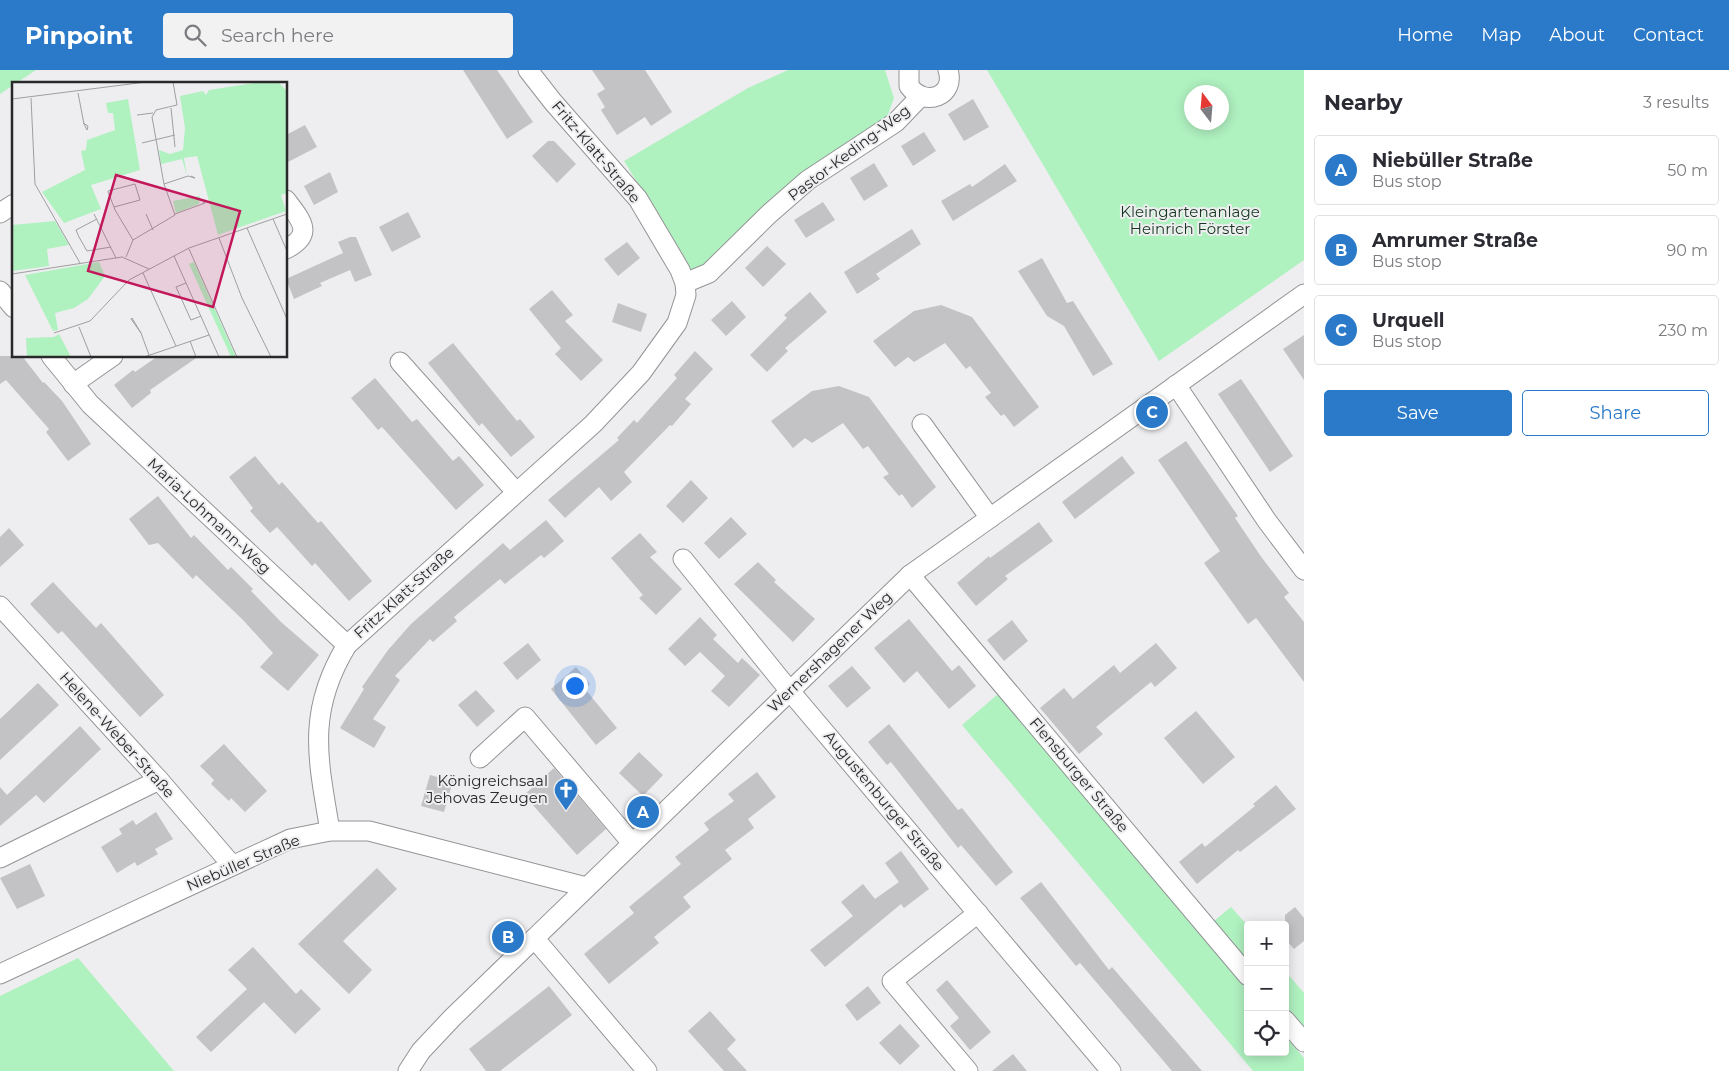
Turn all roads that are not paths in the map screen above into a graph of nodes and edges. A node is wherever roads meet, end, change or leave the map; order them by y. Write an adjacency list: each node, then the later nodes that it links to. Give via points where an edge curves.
1 (528, 70): 9 (street, Fritz-Klatt-Straße, via 638,199)
2 (910, 70): 4 (street, Pastor-Keding-Weg, via 910,86)
3 (948, 70): 4 (street, Pastor-Keding-Weg, via 949,80 942,93)
4 (920, 97): 9 (street, Pastor-Keding-Weg, via 896,122 808,180 709,273)
5 (288, 203): 8 (street, via 301,220 303,230 300,240)
6 (12, 205): 7 (street)
7 (0, 213)
8 (288, 249)
9 (685, 282): 19 (street, Fritz-Klatt-Straße, via 686,295 677,323 640,373 592,424)
10 (0, 291): 12 (street)
11 (1304, 294): 17 (street, Wernershagener Weg)
12 (12, 306)
13 (53, 358): 16 (street, Maria-Lohmann-Weg)
14 (110, 358): 16 (street)
15 (400, 362): 19 (street)
16 (74, 384): 25 (street, Maria-Lohmann-Weg, via 90,404)
17 (1176, 386): 20 (street, Wernershagener Weg); 22 (street)
18 (922, 424): 20 (street)
19 (516, 492): 25 (street, Fritz-Klatt-Straße)
20 (990, 518): 23 (street, Wernershagener Weg)
21 (684, 559): 26 (street, Augustenburger Straße)
22 (1304, 570)
23 (910, 575): 26 (street, Wernershagener Weg); 36 (street, Flensburger Straße)
24 (0, 606): 28 (street, Helene-Weber-Straße)
25 (347, 645): 29 (street, Fritz-Klatt-Straße, via 328,681 318,728 318,757)
26 (789, 690): 30 (street, Wernershagener Weg); 34 (street, Augustenburger Straße)
27 (480, 758): 30 (street, via 525,717)
28 (159, 780): 31 (street); 32 (street, Helene-Weber-Straße)
29 (330, 831): 32 (street, Niebüller Straße, via 290,839); 33 (street, Niebüller Straße, via 369,832)
30 (632, 844): 33 (street, Wernershagener Weg)
31 (0, 858)
32 (232, 865): 37 (street, Niebüller Straße)
33 (586, 887): 35 (street, Wernershagener Weg)
34 (978, 913): 42 (street, via 892,981); 43 (street, Augustenburger Straße)
35 (535, 939): 40 (street, Wernershagener Weg, via 421,1050); 41 (street)
36 (1244, 971)
37 (0, 974)
38 (1289, 1025): 39 (street)
39 (1304, 1042)
40 (408, 1071)
41 (647, 1071)
42 (968, 1071)
43 (1111, 1071)

